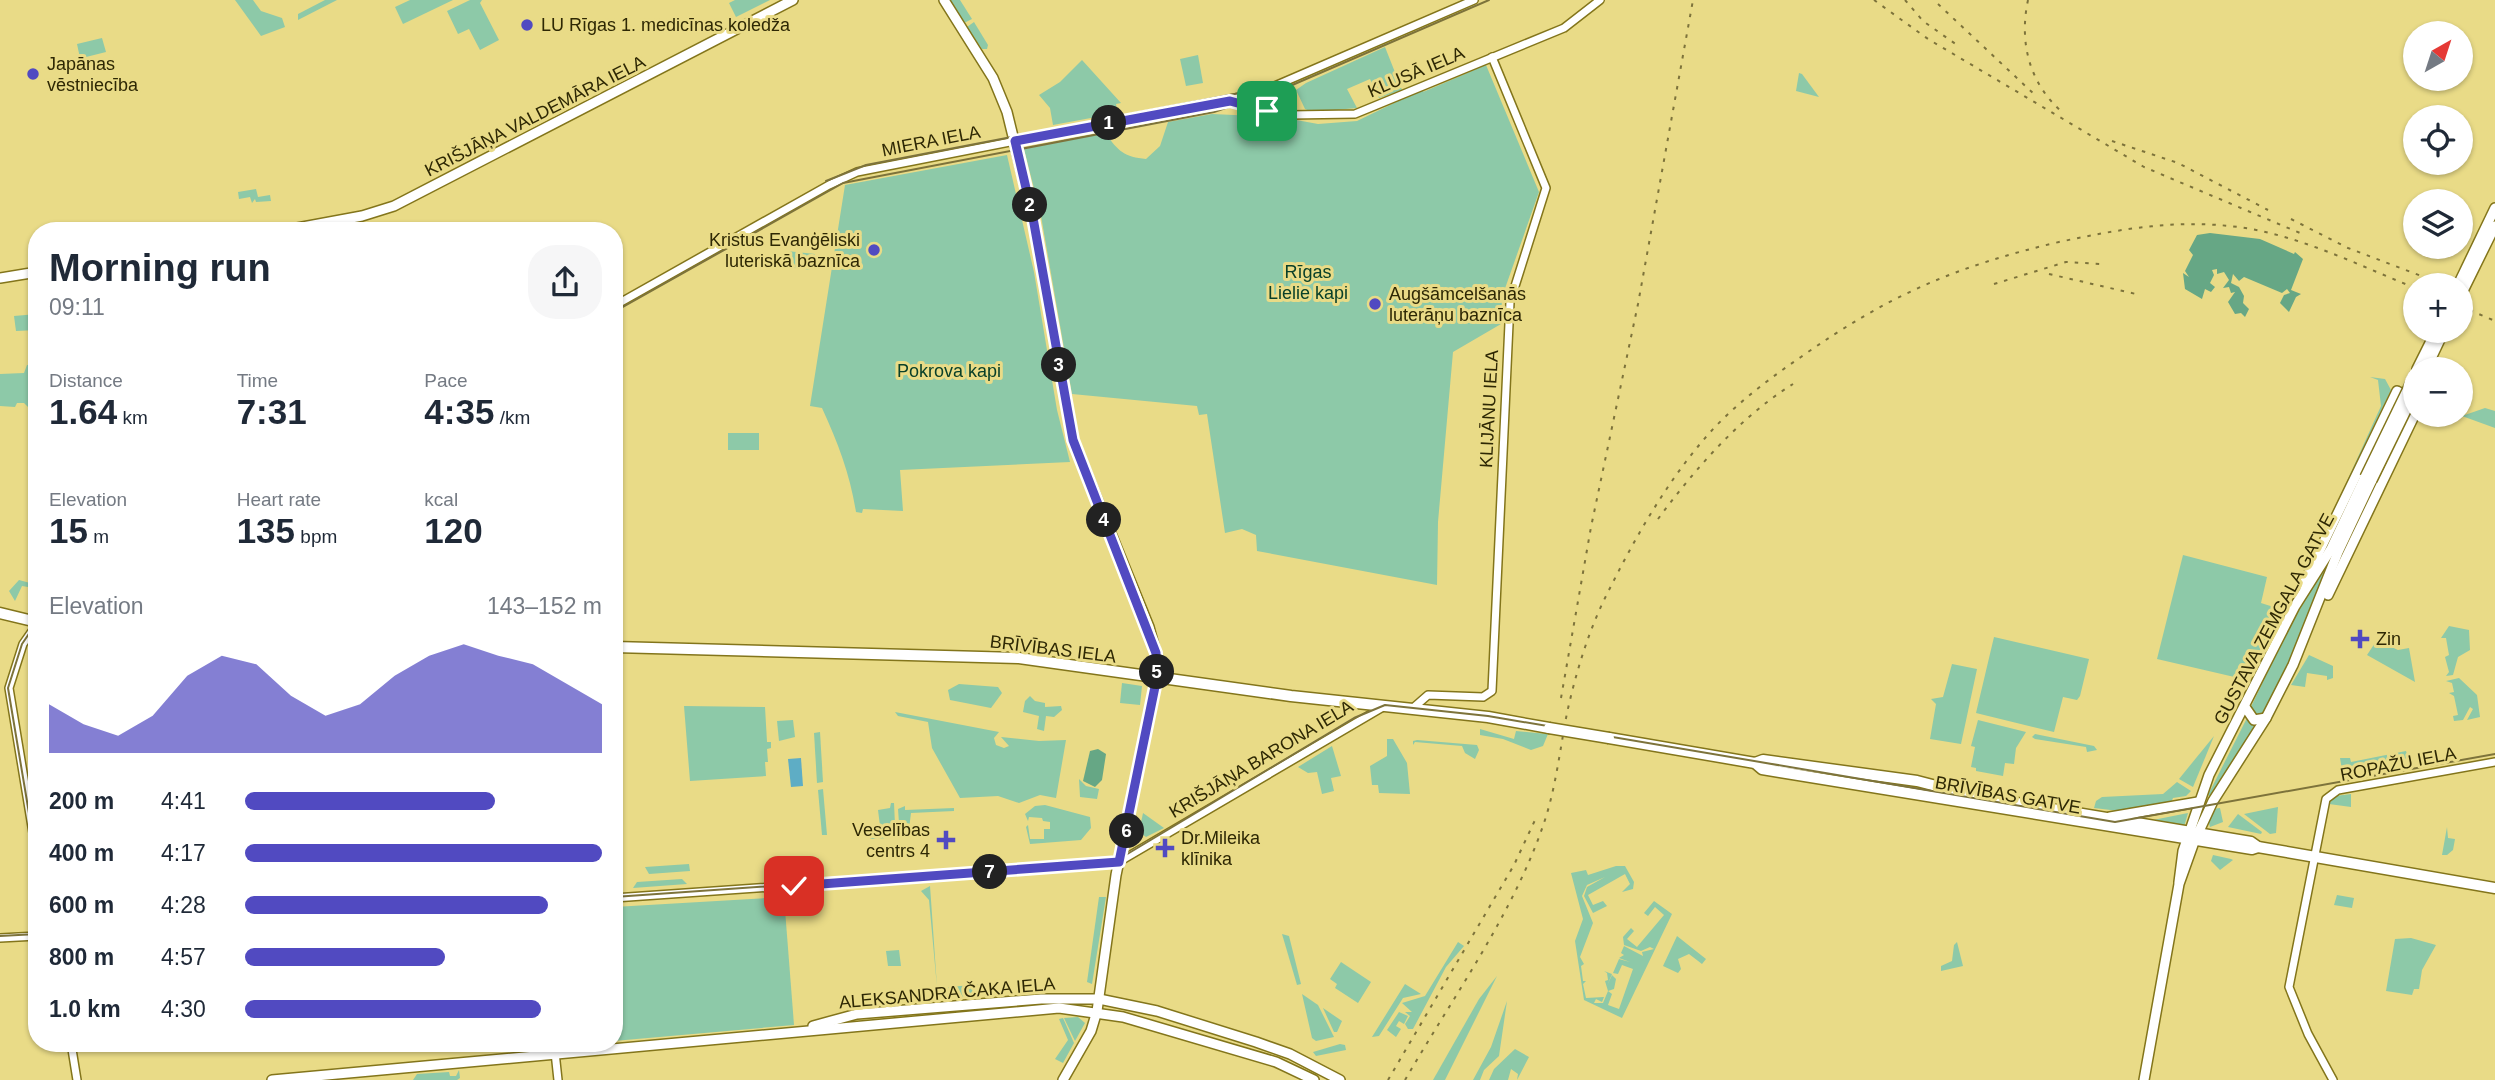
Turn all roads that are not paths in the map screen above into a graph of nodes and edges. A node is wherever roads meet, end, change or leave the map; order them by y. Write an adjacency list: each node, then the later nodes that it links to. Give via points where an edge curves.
1 (793, 0): 9 (main road, KRIŠJĀŅA VALDEMĀRA IELA, via 394,206)
2 (944, 0): 7 (main road, via 993,78)
3 (1474, 0): 6 (street, MIERA IELA, via 1271,88)
4 (1600, 0): 5 (street, KLUSĀ IELA, via 1564,28)
5 (1492, 57): 6 (street, KLUSĀ IELA, via 1355,114 1290,116); 30 (street, KLIJĀNU IELA, via 1546,188 1510,303 1492,691 1487,697 1428,695)
6 (1230, 101): 7 (street, MIERA IELA)
7 (1015, 141): 15 (street, MIERA IELA, via 841,178); 27 (main road, via 1073,440 1149,627)
8 (2495, 208): 12 (main road)
9 (330, 222)
10 (2495, 226): 13 (main road)
11 (28, 273): 14 (main road)
12 (2464, 273)
13 (2472, 273)
14 (0, 278)
15 (623, 301)
16 (2403, 395): 21 (main road, via 2397,391)
17 (2403, 402): 20 (main road, GUSTAVA ZEMGALA GATVE, bridge)
18 (2403, 415): 20 (main road, GUSTAVA ZEMGALA GATVE, bridge)
19 (2409, 427): 24 (main road)
20 (2369, 479): 21 (main road, GUSTAVA ZEMGALA GATVE); 24 (main road, GUSTAVA ZEMGALA GATVE)
21 (2295, 606): 29 (main road, GUSTAVA ZEMGALA GATVE)
22 (0, 613): 23 (highway)
23 (28, 621)
24 (2308, 634): 31 (main road, GUSTAVA ZEMGALA GATVE)
25 (28, 636): 36 (street, via 9,688)
26 (623, 647): 27 (highway, BRĪVĪBAS IELA, via 998,657)
27 (1157, 677): 28 (highway, BRĪVĪBAS IELA); 40 (main road)
28 (1387, 706): 30 (highway, BRĪVĪBAS IELA); 40 (street, KRIŠJĀŅA BARONA IELA, via 1355,720)
29 (2245, 707): 31 (main road, via 2251,719); 35 (main road, GUSTAVA ZEMGALA GATVE)
30 (1412, 709): 32 (highway, BRĪVĪBAS IELA, bridge)
31 (2266, 718): 38 (main road, GUSTAVA ZEMGALA GATVE)
32 (1609, 738): 34 (highway, BRĪVĪBAS GATVE)
33 (2495, 762): 39 (street, ROPAŽU IELA, via 2330,794)
34 (1755, 763): 37 (highway, BRĪVĪBAS GATVE, via 1763,760 1917,781 1975,796); 38 (highway, BRĪVĪBAS GATVE, via 1762,769)
35 (2197, 802): 37 (main road); 38 (main road, GUSTAVA ZEMGALA GATVE)
36 (28, 803)
37 (2100, 817): 38 (highway, BRĪVĪBAS GATVE)
38 (2192, 837): 39 (highway, BRĪVĪBAS GATVE, via 2251,842); 58 (main road, GUSTAVA ZEMGALA GATVE, via 2179,870)
39 (2314, 856): 41 (highway, BRĪVĪBAS GATVE); 59 (street, via 2289,987)
40 (1119, 862): 42 (street, KRIŠJĀŅA BARONA IELA); 45 (main road)
41 (2495, 888)
42 (623, 897)
43 (28, 936): 44 (street)
44 (0, 938)
45 (1098, 999): 46 (main road); 47 (main road, ALEKSANDRA ČAKA IELA, via 1068,993 857,1014); 57 (main road, ALEKSANDRA ČAKA IELA, via 1184,1019 1290,1054)
46 (1097, 1011): 47 (main road, ALEKSANDRA ČAKA IELA, via 1059,1008); 55 (main road); 56 (main road, ALEKSANDRA ČAKA IELA, via 1276,1062)
47 (800, 1030): 48 (main road, ALEKSANDRA ČAKA IELA)
48 (623, 1043)
49 (72, 1052): 52 (street)
50 (519, 1052): 53 (main road, ALEKSANDRA ČAKA IELA)
51 (554, 1052): 54 (street)
52 (77, 1080)
53 (272, 1080)
54 (558, 1080)
55 (1063, 1080)
56 (1314, 1080)
57 (1339, 1080)
58 (2144, 1080)
59 (2333, 1080)

